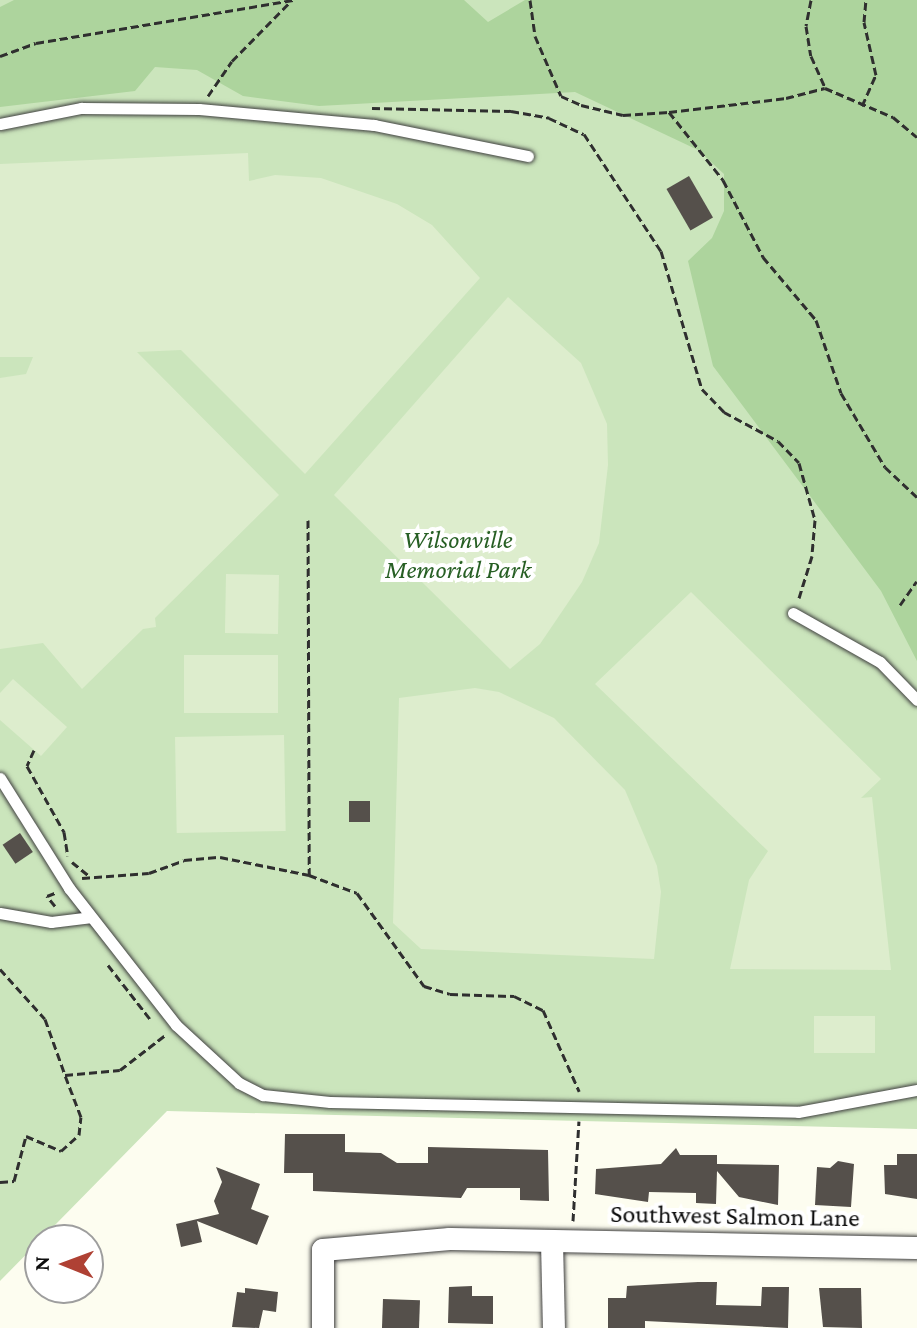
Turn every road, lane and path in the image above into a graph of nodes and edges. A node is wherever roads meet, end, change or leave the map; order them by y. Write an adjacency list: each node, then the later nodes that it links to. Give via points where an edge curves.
1 (530, 0): 12 (path, via 535,36 561,96 623,115)
2 (811, 0): 6 (path, via 806,26 811,56)
3 (866, 0): 9 (path, via 864,22 876,75)
4 (292, 2): 5 (path, via 36,43); 7 (path, via 232,61)
5 (0, 56)
6 (825, 88): 9 (path); 12 (path, via 796,97)
7 (210, 94): 8 (path); 11 (path)
8 (224, 96)
9 (862, 106): 14 (path, via 893,117)
10 (360, 107): 20 (path, via 511,111 549,118 584,134 661,251 702,389 724,412 778,441 799,463 815,520 812,556)
11 (199, 109): 13 (lane, via 81,108); 15 (lane, via 374,125)
12 (669, 112): 16 (path, via 723,180 763,257 816,320 841,393 885,467)
13 (0, 124)
14 (917, 137)
15 (528, 156)
16 (917, 497)
17 (308, 520): 25 (path)
18 (917, 581): 19 (path)
19 (900, 605)
20 (793, 613): 21 (lane, via 880,662)
21 (917, 700)
22 (34, 750): 24 (path, via 27,766 64,832 67,855)
23 (0, 778): 26 (lane)
24 (88, 875): 25 (path, via 149,873 203,857); 26 (path)
25 (309, 875): 36 (path, via 357,893 424,986 450,994 514,996 543,1010)
26 (69, 888): 28 (lane); 29 (path, via 47,896)
27 (0, 913): 29 (lane, via 30,922)
28 (90, 917): 29 (lane); 35 (lane, via 176,1025 239,1083 280,1099 798,1112)
29 (66, 920)
30 (100, 954): 32 (path)
31 (0, 969): 34 (path, via 45,1019)
32 (165, 1035)
33 (157, 1042): 34 (path, via 109,1073)
34 (65, 1075): 38 (path, via 81,1117 79,1135 61,1151 26,1136 17,1175 9,1183)
35 (917, 1090)
36 (579, 1091)
37 (579, 1117): 39 (path)
38 (0, 1182)
39 (573, 1221)
40 (552, 1242): 41 (street, Southwest Salmon Lane); 42 (street, Southwest Salmon Lane, via 418,1239 323,1250); 43 (street)
41 (917, 1248)
42 (323, 1328)
43 (554, 1328)

